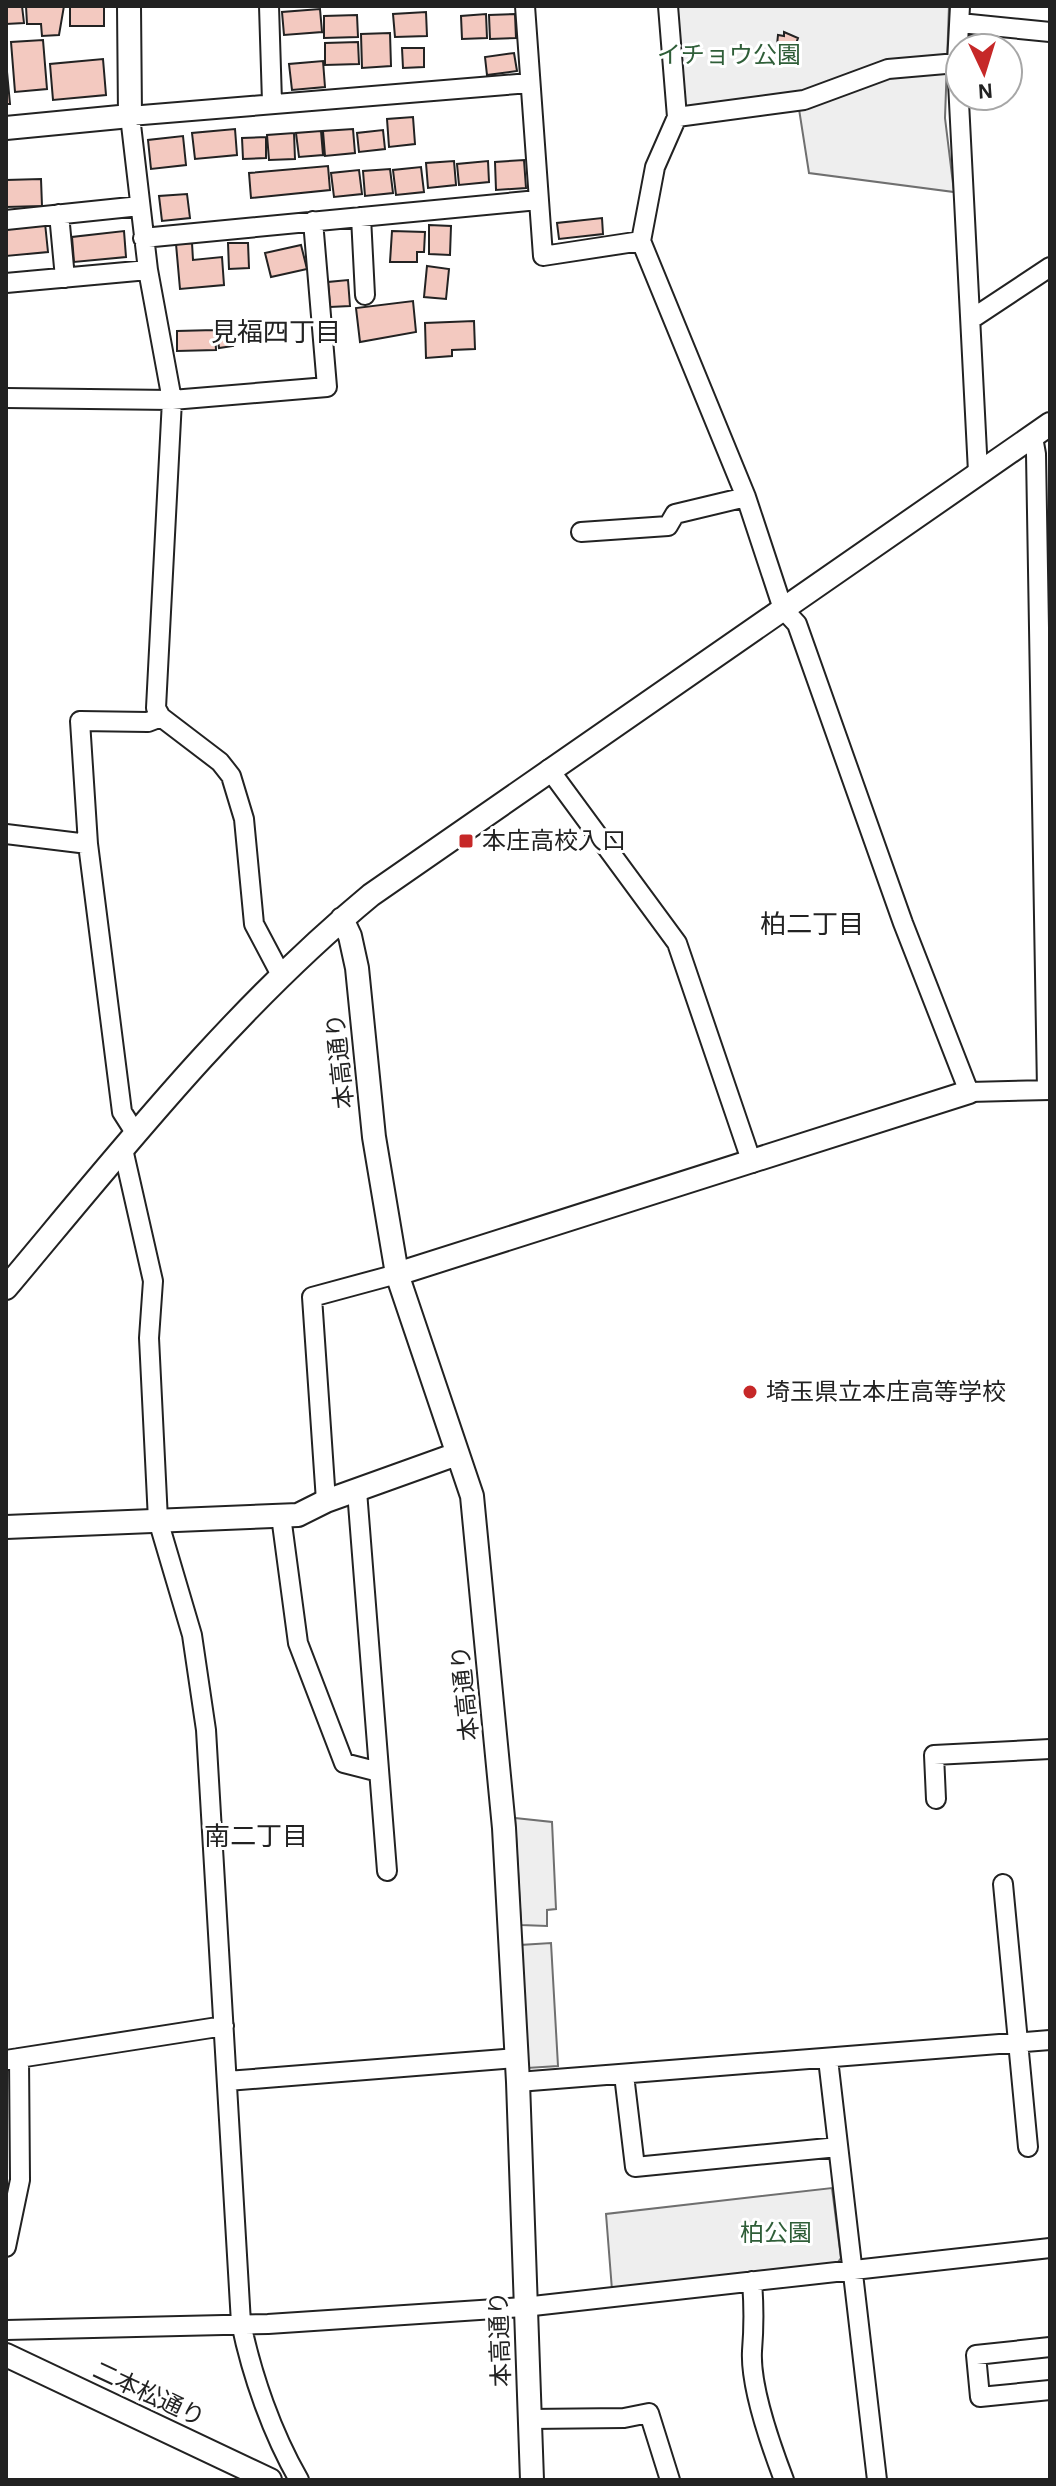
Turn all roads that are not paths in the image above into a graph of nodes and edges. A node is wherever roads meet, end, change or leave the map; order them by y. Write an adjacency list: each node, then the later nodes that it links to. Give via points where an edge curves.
1 (129, 6): 11 (street)
2 (269, 6): 9 (street)
3 (525, 6): 8 (street)
4 (668, 6): 12 (street)
5 (960, 14): 6 (street)
6 (1050, 32)
7 (944, 64): 12 (street, via 888,69 804,100)
8 (530, 83): 9 (street); 14 (street)
9 (272, 102): 11 (street)
10 (960, 112): 27 (street)
11 (130, 116): 13 (street); 15 (street)
12 (677, 117): 21 (street, via 655,167)
13 (6, 128)
14 (538, 200): 17 (street); 21 (street, via 543,256)
15 (140, 206): 16 (street); 20 (street)
16 (59, 214): 18 (street); 24 (street)
17 (361, 217): 19 (street); 26 (street)
18 (6, 220)
19 (313, 221): 20 (street); 29 (street, via 327,387)
20 (143, 238): 23 (street)
21 (641, 241): 32 (street)
22 (1050, 267): 27 (street)
23 (148, 270): 24 (street); 29 (street)
24 (65, 278): 25 (street)
25 (6, 283)
26 (365, 295)
27 (973, 318): 31 (street)
28 (6, 398): 29 (street)
29 (172, 400): 35 (street, via 155,696)
30 (1041, 430): 31 (street); 41 (street, via 1036,454)
31 (978, 472): 34 (street)
32 (746, 497): 33 (street, via 675,514 668,526); 34 (street)
33 (581, 532)
34 (783, 609): 36 (street); 42 (street, via 797,624)
35 (161, 717): 38 (street, via 148,722 80,721); 40 (street, via 231,776 244,819 254,924)
36 (549, 769): 39 (street, via 396,874); 44 (street, via 677,943)
37 (6, 834): 38 (street)
38 (88, 844): 43 (street)
39 (342, 919): 40 (street); 45 (street, 本高通り, via 357,968 374,1137)
40 (281, 975): 43 (street)
41 (1048, 1090): 42 (street)
42 (969, 1092): 44 (street)
43 (130, 1141): 46 (street); 51 (street, via 153,1281 149,1338)
44 (752, 1163): 45 (street)
45 (397, 1274): 47 (street, 本高通り); 49 (street, via 312,1297)
46 (6, 1288)
47 (457, 1454): 48 (street); 61 (street, 本高通り, via 472,1496 504,1828)
48 (357, 1491): 49 (street); 54 (street)
49 (326, 1501): 50 (street, via 298,1515)
50 (281, 1516): 51 (street); 54 (street, via 298,1643 313,1686 344,1763)
51 (158, 1520): 52 (street); 58 (street, via 192,1635 206,1730)
52 (6, 1527)
53 (1050, 1749): 55 (street, via 934,1755)
54 (379, 1772): 56 (street)
55 (936, 1799)
56 (387, 1871)
57 (1003, 1884): 60 (street)
58 (224, 2026): 62 (street); 65 (street)
59 (1050, 2040): 60 (street)
60 (1020, 2043): 63 (street); 68 (street)
61 (517, 2058): 65 (street); 66 (street, 本高通り)
62 (13, 2059): 69 (street, via 20,2180)
63 (828, 2059): 64 (street); 67 (street)
64 (624, 2075): 66 (street); 67 (street, via 635,2167)
65 (227, 2081): 74 (street)
66 (518, 2082): 73 (street, 本高通り)
67 (838, 2147): 71 (street)
68 (1028, 2147)
69 (6, 2247)
70 (1050, 2248): 71 (street)
71 (852, 2269): 72 (street); 85 (street)
72 (752, 2281): 73 (street); 84 (street, via 752,2353 766,2435)
73 (524, 2307): 74 (street); 79 (street, 本高通り)
74 (241, 2323): 75 (street); 81 (street, via 248,2357)
75 (6, 2330)
76 (1050, 2347): 78 (street, via 976,2355 980,2397)
77 (6, 2355): 80 (street, 二本松通り)
78 (1050, 2390)
79 (530, 2419): 82 (street, 本高通り); 83 (street, via 649,2413)
80 (270, 2480)
81 (299, 2480)
82 (532, 2480)
83 (670, 2480)
84 (784, 2480)
85 (877, 2480)

